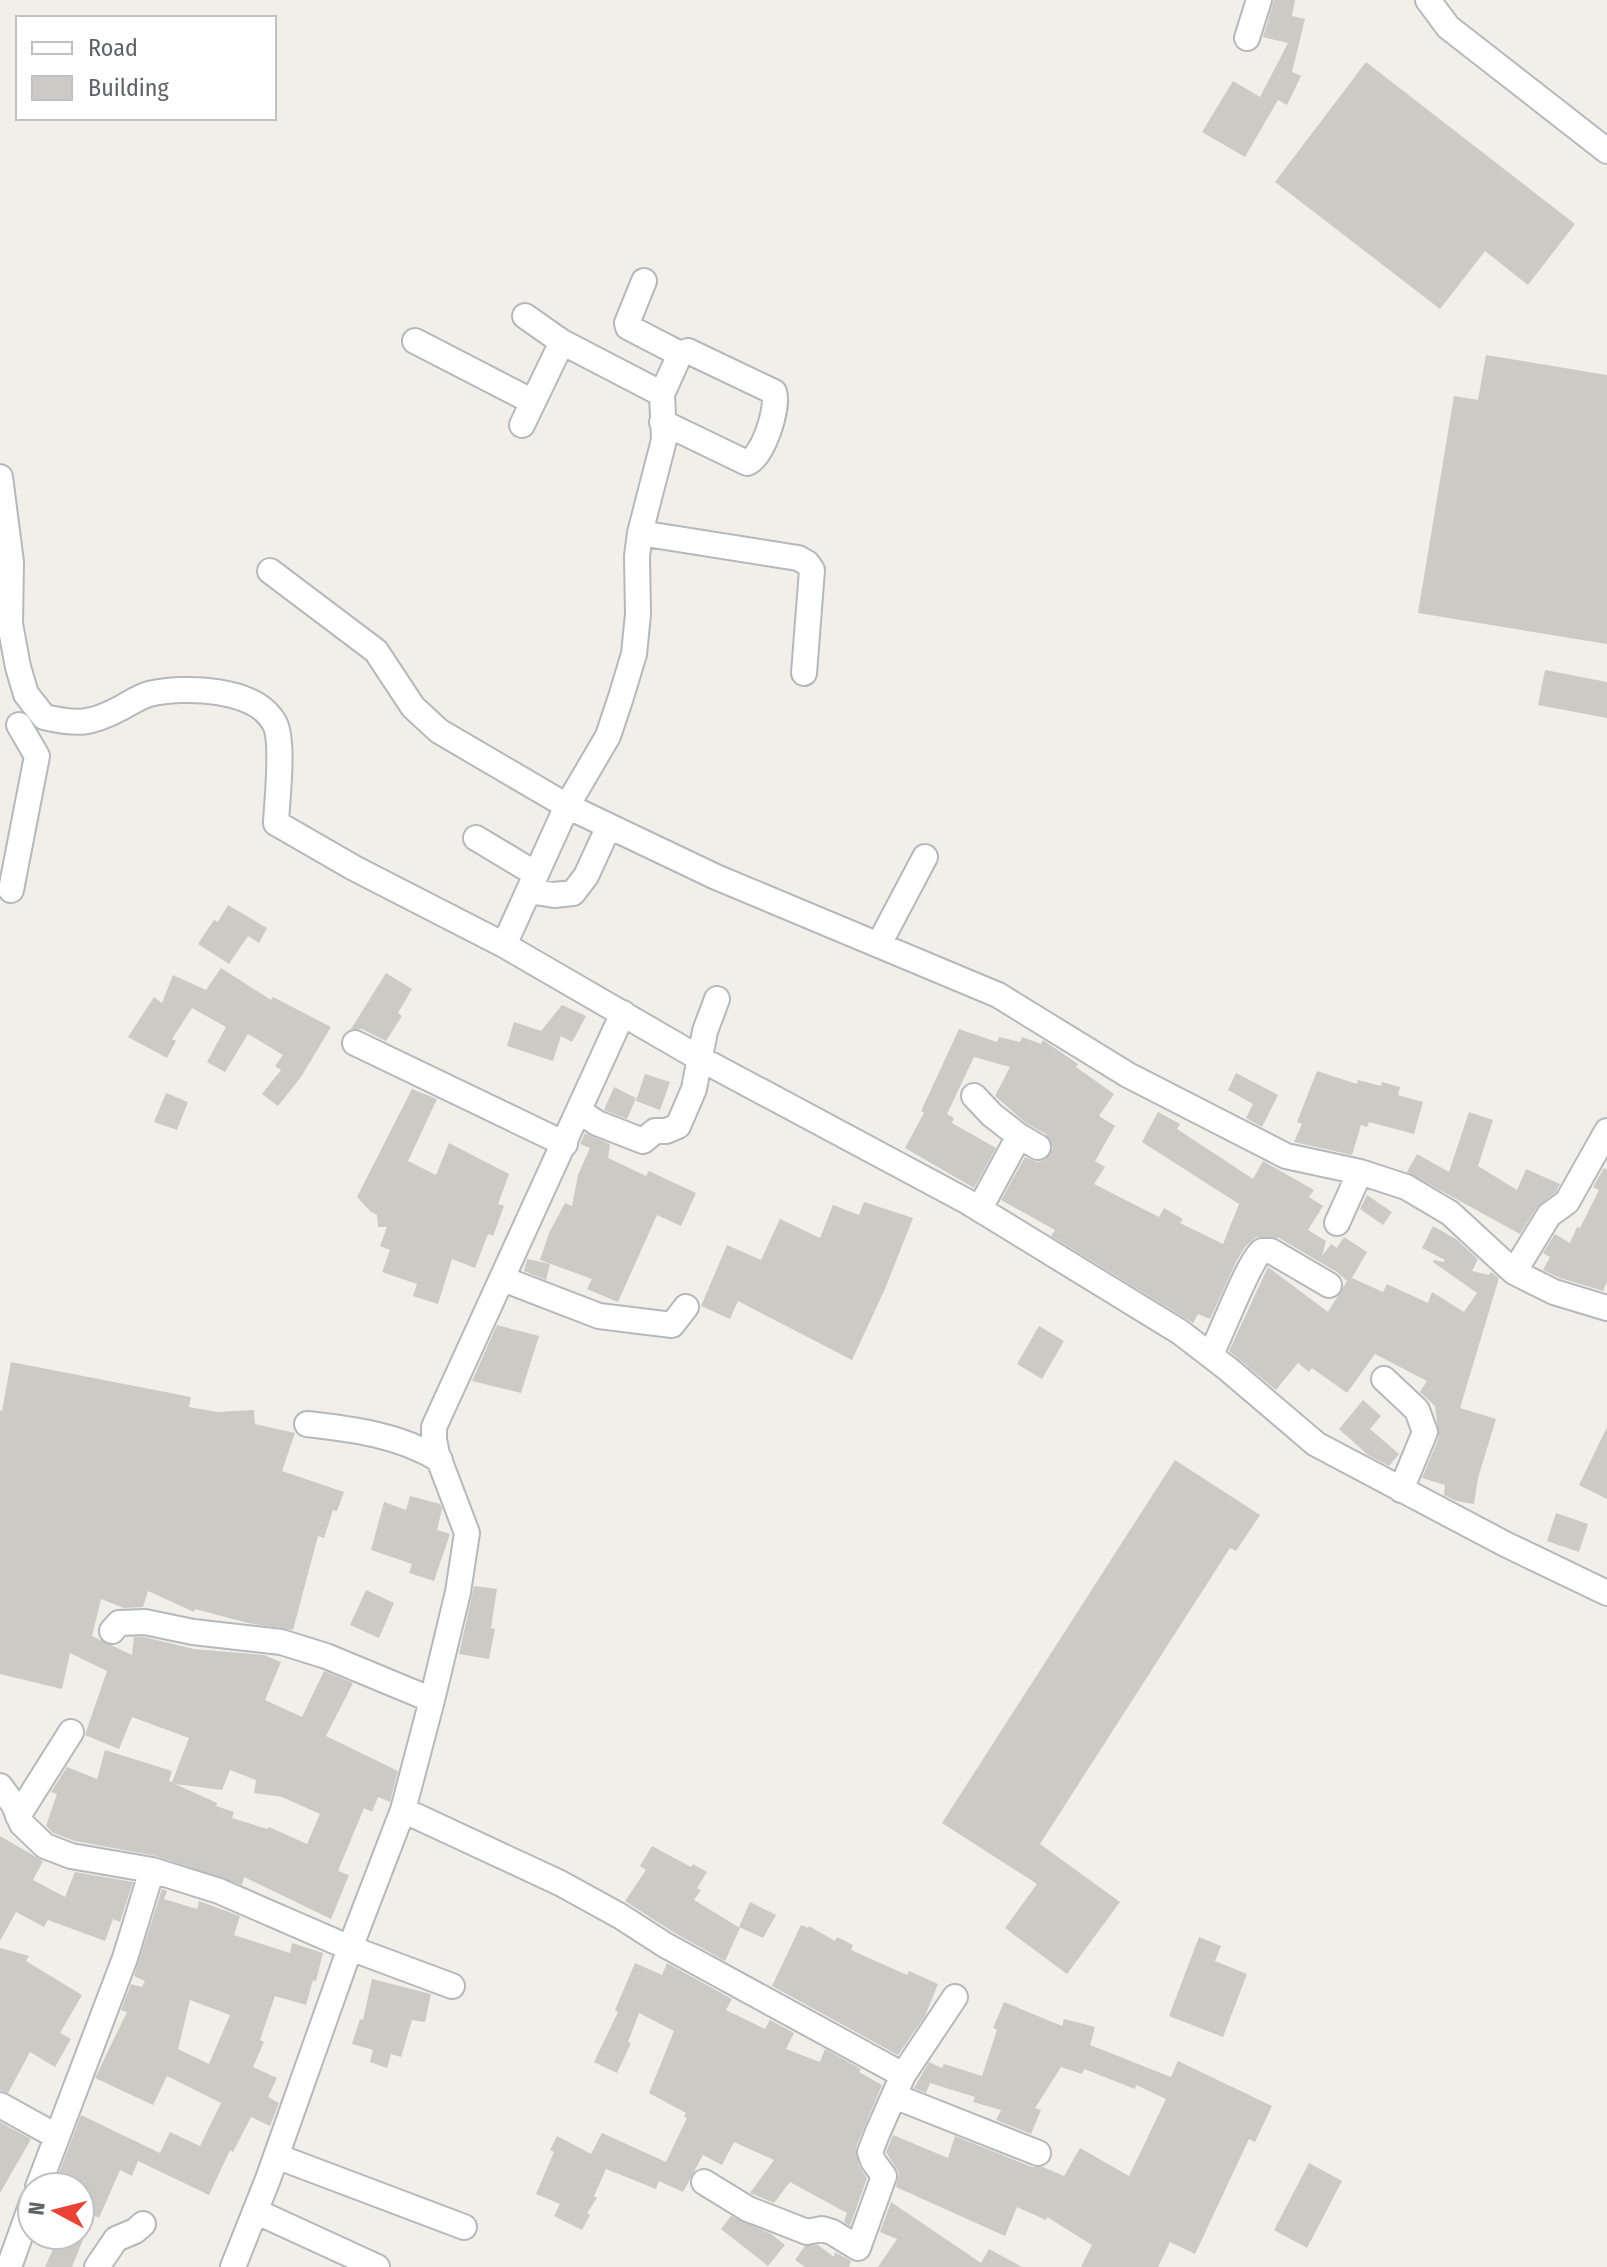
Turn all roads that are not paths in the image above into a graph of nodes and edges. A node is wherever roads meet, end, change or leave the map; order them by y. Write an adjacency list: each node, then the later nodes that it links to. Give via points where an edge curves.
1 (1259, 0): 3 (street)
2 (1428, 0): 4 (street, via 1448,27)
3 (1247, 38)
4 (1607, 151)
5 (644, 281): 9 (street, via 628,327)
6 (525, 316): 8 (street)
7 (415, 341): 11 (street)
8 (562, 342): 10 (street); 11 (street)
9 (680, 354): 10 (street); 12 (street, via 688,351 774,392 775,411 759,452 747,463)
10 (662, 394): 12 (street)
11 (533, 402): 13 (street)
12 (662, 422): 15 (street, via 661,460)
13 (522, 425)
14 (0, 477): 18 (street, via 11,562 10,624 26,694)
15 (640, 533): 17 (street, via 807,563 812,570); 20 (street, via 634,654 608,736)
16 (270, 571): 20 (street, via 376,651 413,707 439,731)
17 (804, 673)
18 (44, 717): 19 (street); 27 (street, via 85,723 146,695 192,690 231,694 261,709 275,725 276,823)
19 (9, 726): 25 (street, via 37,756)
20 (567, 806): 21 (street); 24 (street)
21 (609, 826): 24 (street, via 573,893 554,895); 26 (street)
22 (476, 838): 24 (street)
23 (925, 857): 26 (street)
24 (532, 882): 27 (street)
25 (11, 890)
26 (879, 944): 36 (street, via 998,995 1128,1075 1264,1146)
27 (504, 945): 29 (street)
28 (717, 999): 31 (street)
29 (623, 1013): 31 (street); 33 (street)
30 (355, 1043): 35 (street)
31 (699, 1058): 33 (street, via 694,1089 678,1126 655,1131 643,1141); 37 (street)
32 (974, 1096): 37 (street, via 1028,1141)
33 (579, 1111): 35 (street)
34 (1607, 1131): 39 (street, via 1567,1202 1549,1215)
35 (565, 1144): 40 (street)
36 (1360, 1172): 38 (street); 39 (street, via 1406,1187 1450,1213)
37 (980, 1208): 44 (street)
38 (1337, 1223)
39 (1514, 1272): 43 (street, via 1554,1292)
40 (503, 1279): 42 (street, via 599,1316 644,1323 672,1325); 47 (street, via 434,1427)
41 (1329, 1285): 44 (street, via 1271,1251 1262,1251 1253,1259)
42 (686, 1307)
43 (1607, 1308)
44 (1211, 1354): 48 (street, via 1316,1444)
45 (1384, 1379): 48 (street, via 1417,1410 1425,1432)
46 (307, 1424): 47 (street, via 386,1437)
47 (440, 1460): 51 (street, via 467,1533)
48 (1401, 1490): 49 (street)
49 (1607, 1593)
50 (112, 1631): 51 (street, via 119,1623 145,1622 281,1642)
51 (432, 1700): 54 (street)
52 (71, 1732): 55 (street)
53 (0, 1786): 55 (street)
54 (403, 1810): 57 (street); 60 (street, via 560,1883)
55 (18, 1816): 56 (street, via 45,1846 59,1852)
56 (152, 1870): 57 (street, via 219,1891); 62 (street, via 120,1972)
57 (350, 1948): 58 (street); 64 (street)
58 (452, 1986)
59 (955, 1997): 60 (street)
60 (898, 2086): 63 (street); 70 (street, via 870,2152 884,2176)
61 (0, 2105): 62 (street)
62 (56, 2136): 65 (street)
63 (1038, 2153)
64 (276, 2156): 67 (street); 69 (street)
65 (44, 2171)
66 (704, 2182): 70 (street, via 748,2209 807,2232 832,2232)
67 (255, 2211): 72 (street); 73 (street)
68 (143, 2224): 71 (street, via 116,2239)
69 (464, 2227)
70 (865, 2258)
71 (97, 2267)
72 (233, 2267)
73 (377, 2267)

